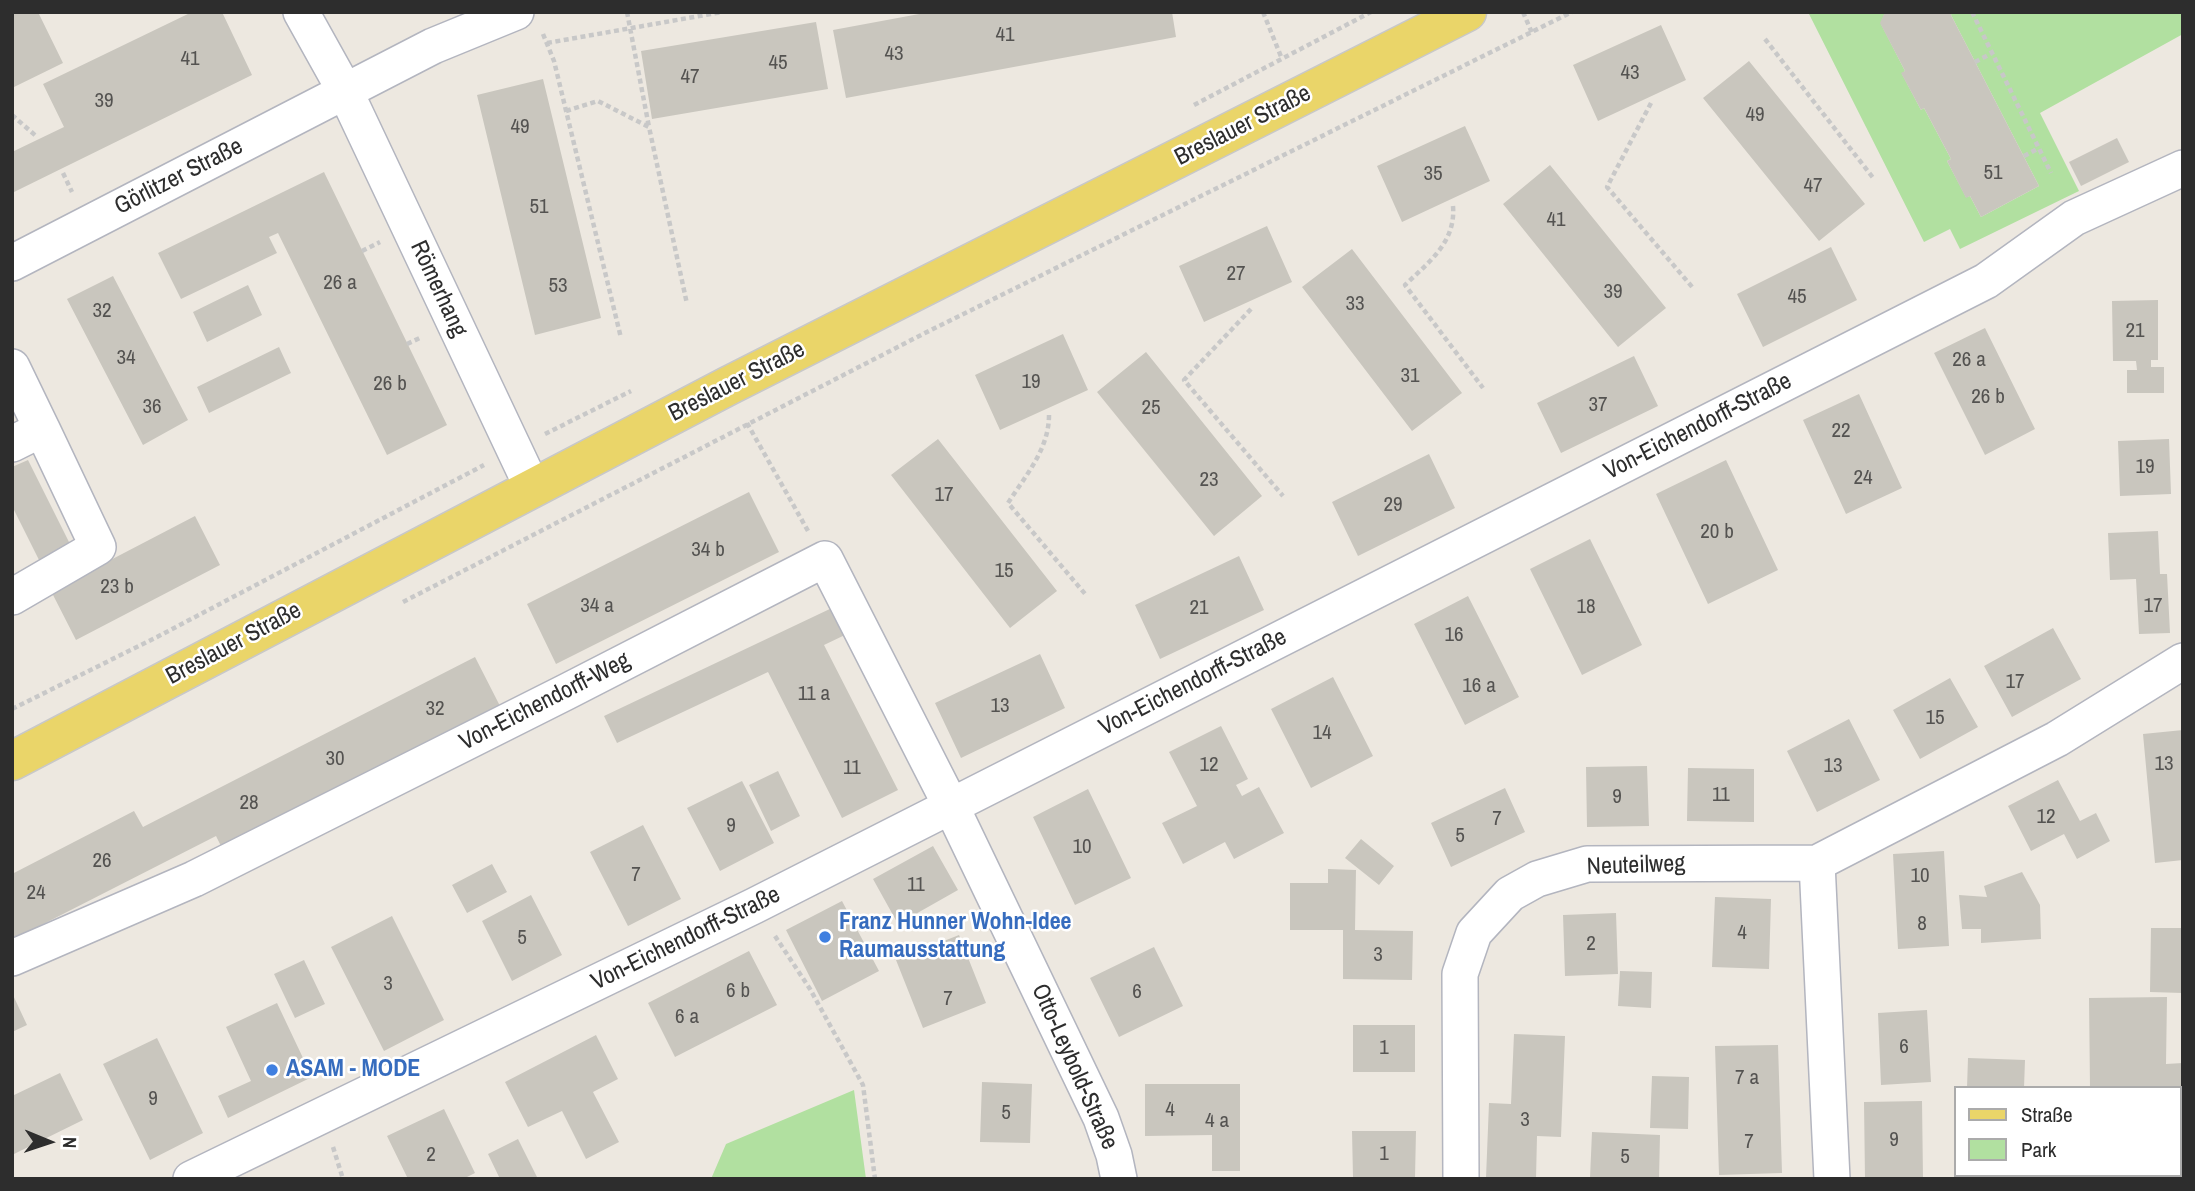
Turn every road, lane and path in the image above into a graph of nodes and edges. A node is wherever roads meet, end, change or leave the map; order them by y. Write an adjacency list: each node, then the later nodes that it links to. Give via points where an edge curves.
1 (301, 12): 17 (street, Römerhang)
2 (627, 12): 10 (path)
3 (722, 12): 10 (path)
4 (1263, 12): 15 (path)
5 (1467, 12): 35 (main road, Breslauer Straße)
6 (1523, 12): 11 (path)
7 (1572, 12): 11 (path)
8 (1972, 12): 14 (path)
9 (527, 17): 13 (path); 17 (street, via 433,46)
10 (630, 28): 13 (path); 21 (path)
11 (1532, 33): 38 (path)
12 (1765, 38): 27 (path)
13 (547, 43): 19 (path)
14 (1992, 53): 16 (path); 23 (path)
15 (1282, 60)
16 (1975, 62)
17 (345, 91): 29 (street, Görlitzer Straße); 40 (street, Römerhang)
18 (1651, 103): 30 (path, via 1607,187)
19 (566, 111): 21 (path, via 598,101); 33 (path)
20 (12, 115): 22 (path)
21 (649, 127): 31 (path)
22 (36, 136)
23 (2039, 148): 24 (path); 26 (path)
24 (2024, 156)
25 (2183, 168): 48 (street, Von-Eichendorff-Straße, via 2074,218 1986,281)
26 (2052, 173)
27 (1874, 179)
28 (1454, 206): 36 (path, via 1448,240 1405,285)
29 (12, 263)
30 (1693, 288)
31 (687, 304)
32 (1251, 309): 41 (path, via 1184,380)
33 (621, 338)
34 (12, 367): 39 (street)
35 (728, 386): 38 (path); 40 (main road, Breslauer Straße)
36 (1483, 388)
37 (1049, 415): 43 (path, via 1042,450 1008,503)
38 (748, 424): 42 (path); 45 (path)
39 (27, 437): 44 (street, via 98,547)
40 (532, 487): 47 (main road, Breslauer Straße)
41 (1283, 496)
42 (825, 559): 48 (street); 51 (street, Von-Eichendorff-Weg, via 194,879)
43 (1086, 595)
44 (12, 597)
45 (397, 605)
46 (2183, 661): 49 (street, Neuteilweg, via 2057,738)
47 (12, 761)
48 (951, 806): 50 (street, Von-Eichendorff-Straße); 54 (street, Otto-Leybold-Straße, via 1101,1118)
49 (1817, 863): 55 (street, Neuteilweg, via 1587,864 1510,894 1474,933 1461,974); 56 (street)
50 (754, 906): 52 (street, Von-Eichendorff-Straße); 53 (path, via 810,989 863,1086)
51 (12, 958)
52 (191, 1179)
53 (876, 1179)
54 (1119, 1179)
55 (1461, 1179)
56 (1832, 1179)

